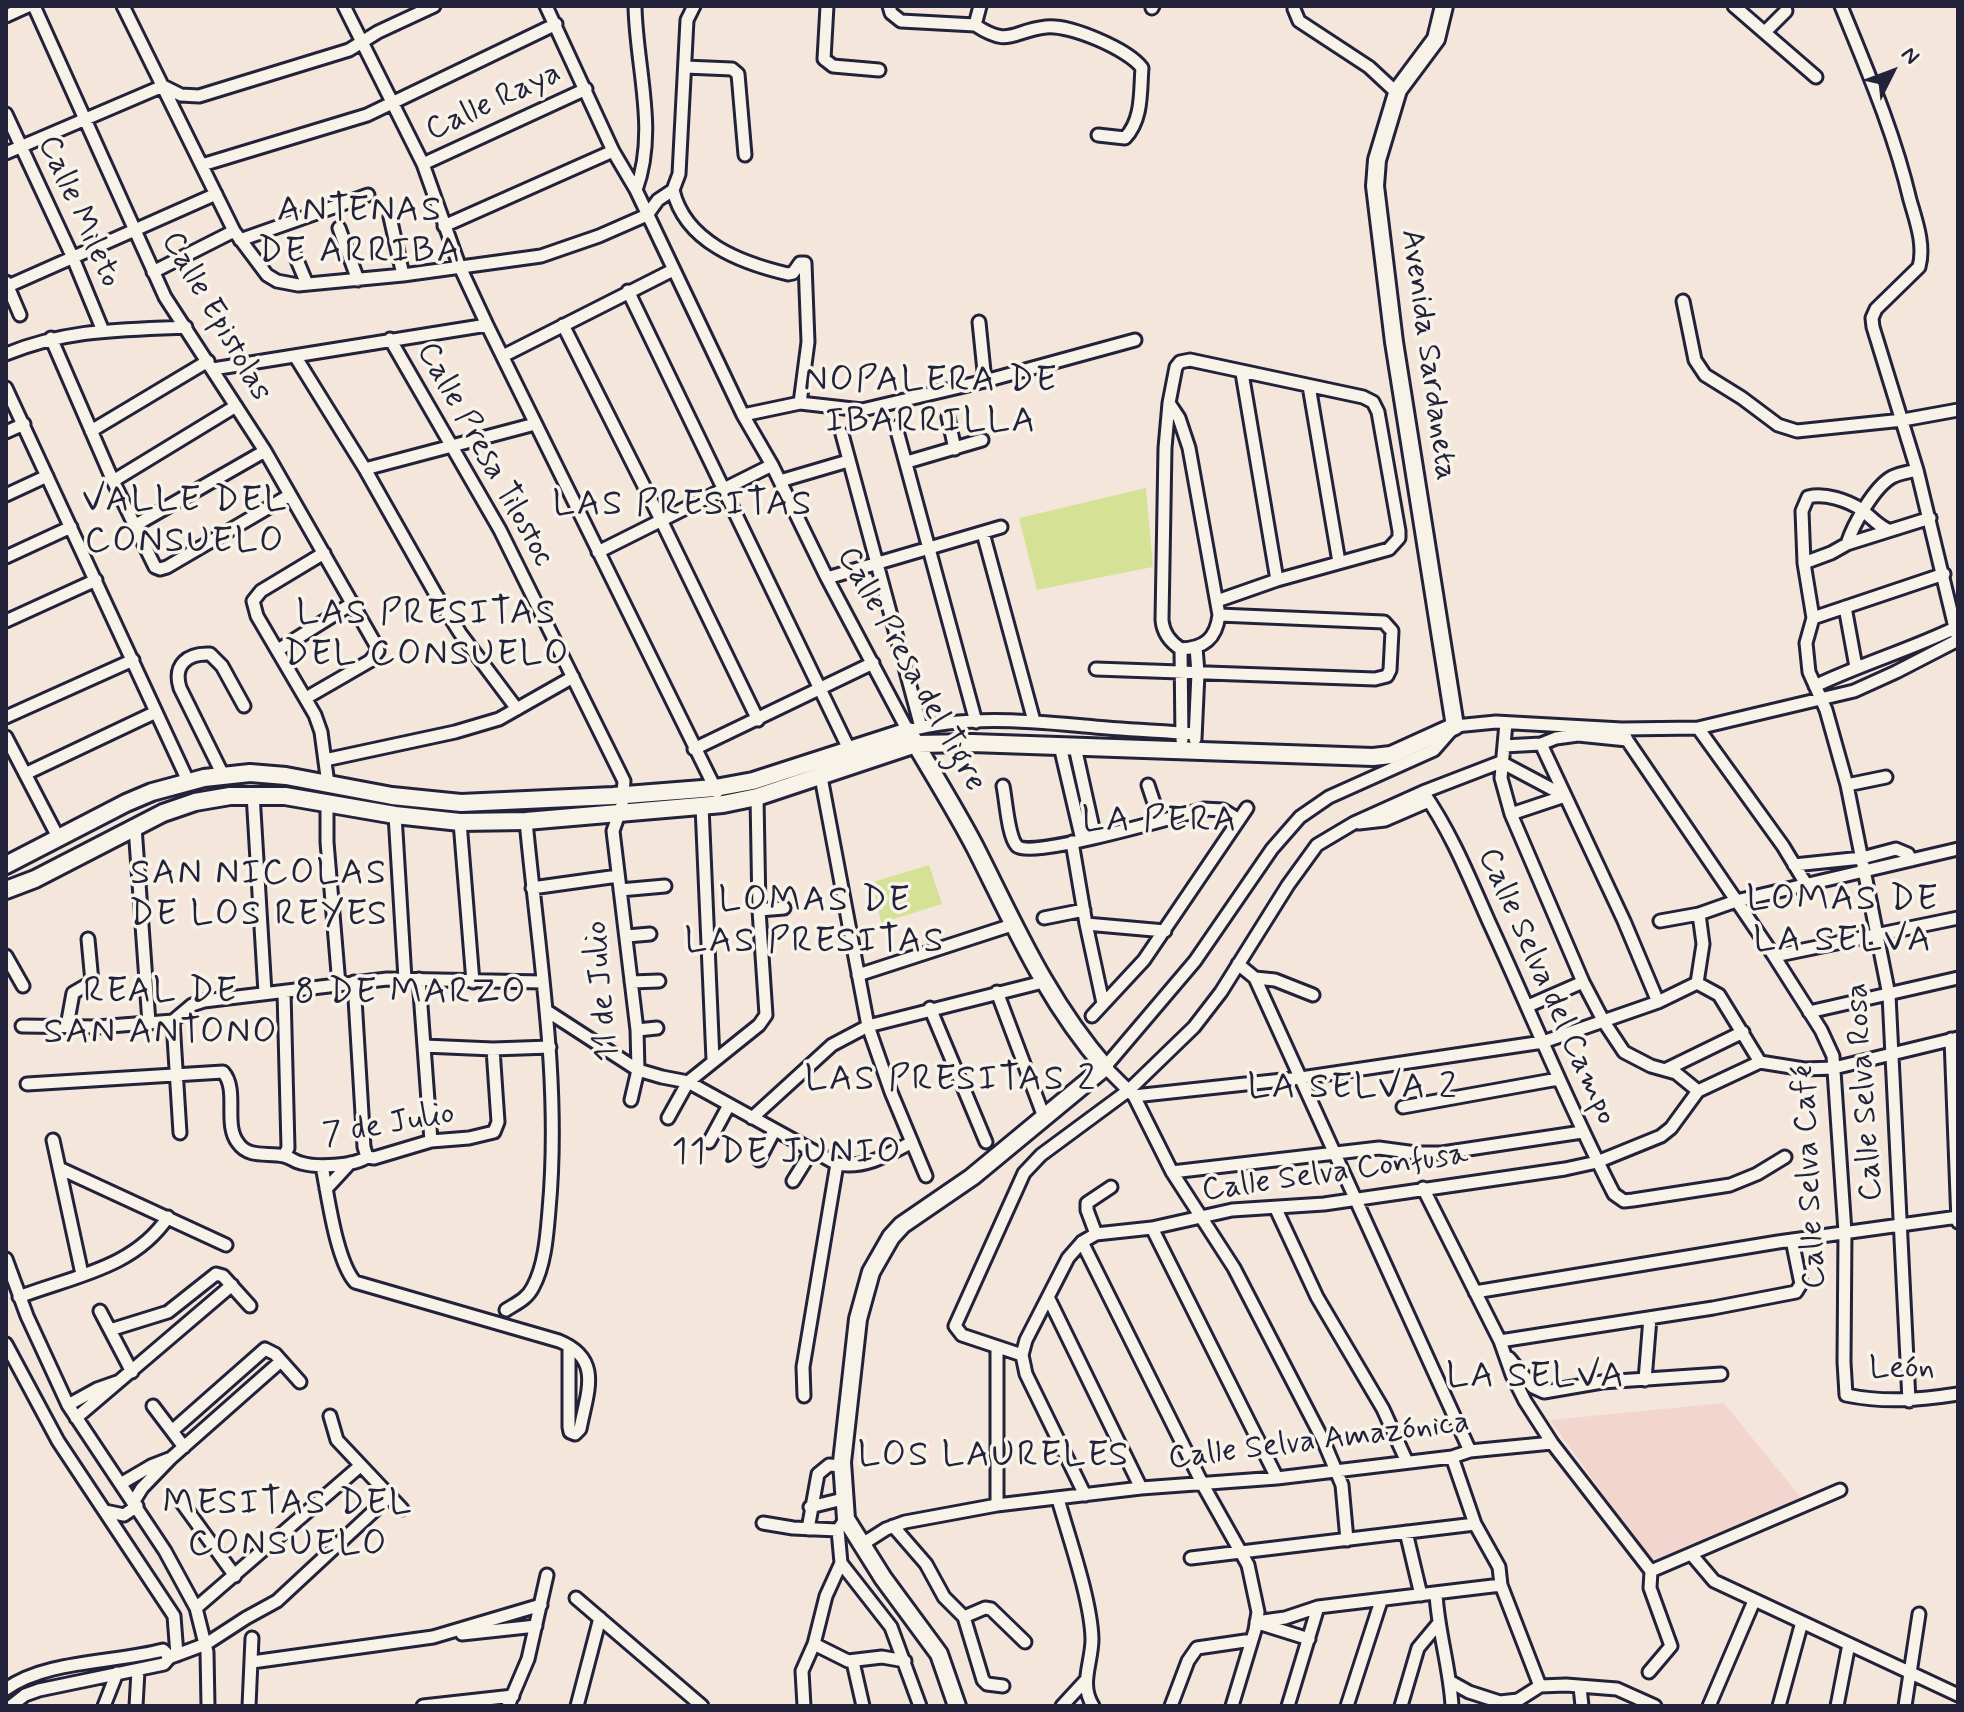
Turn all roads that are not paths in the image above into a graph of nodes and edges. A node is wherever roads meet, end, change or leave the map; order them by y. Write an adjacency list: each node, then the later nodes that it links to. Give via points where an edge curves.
1 (31, 6): 16 (street); 29 (street, Calle Epistolas)
2 (123, 6): 24 (street)
3 (344, 6): 20 (street)
4 (434, 6): 20 (street)
5 (546, 6): 17 (street, Calle Presa del Tigre)
6 (635, 6): 37 (street, via 646,132)
7 (694, 6): 21 (street, via 687,20)
8 (827, 6): 22 (street, via 824,59 833,66)
9 (889, 6): 18 (street, via 901,21)
10 (980, 6): 18 (street)
11 (1444, 6): 26 (street, Avenida Sardaneta, via 1436,39)
12 (1734, 6): 19 (street)
13 (1841, 6): 81 (street, via 1903,166 1918,229 1919,267 1872,318)
14 (1294, 9): 26 (street, via 1299,21 1369,67)
15 (1786, 11): 19 (street)
16 (6, 16)
17 (556, 24): 25 (street, Calle Presa del Tigre); 27 (street)
18 (975, 25): 30 (street, via 998,38 1057,28 1087,35 1136,60 1142,68 1131,132 1125,138)
19 (1765, 32): 23 (street)
20 (362, 43): 24 (street, via 199,96); 27 (street)
21 (685, 67): 34 (street, via 732,69 738,74); 38 (street, via 682,156)
22 (879, 70)
23 (1816, 77)
24 (163, 86): 29 (street); 36 (street)
25 (586, 89): 32 (street, Calle Presa del Tigre); 35 (street, Calle Raya)
26 (1397, 93): 151 (street, Avenida Sardaneta, via 1377,160 1375,186 1394,342)
27 (392, 104): 35 (street); 36 (street)
28 (6, 114): 31 (street, Calle Mileto)
29 (85, 119): 31 (street); 45 (street, Calle Epistolas)
30 (1098, 135)
31 (20, 146): 33 (street); 48 (street, Calle Mileto)
32 (613, 151): 37 (street, Calle Presa del Tigre); 43 (street)
33 (6, 153)
34 (745, 155)
35 (423, 164): 43 (street)
36 (202, 165): 39 (street)
37 (636, 190): 41 (street, Calle Presa del Tigre)
38 (673, 190): 41 (street); 75 (street, via 681,215 737,259 788,274 805,263 808,342)
39 (216, 194): 45 (street); 46 (street)
40 (368, 195): 46 (street)
41 (647, 215): 49 (street, via 541,256); 50 (street, Calle Presa del Tigre)
42 (390, 217): 52 (street)
43 (444, 226): 49 (street)
44 (339, 228): 53 (street)
45 (135, 230): 48 (street); 51 (street, Calle Epistolas)
46 (237, 236): 51 (street); 54 (street, via 267,275)
47 (294, 253): 54 (street)
48 (73, 258): 55 (street); 63 (street, Calle Mileto)
49 (459, 265): 52 (street); 60 (street)
50 (673, 270): 56 (street); 79 (street, Calle Presa del Tigre)
51 (153, 272): 62 (street, Calle Epistolas)
52 (403, 275): 53 (street)
53 (358, 280): 54 (street)
54 (307, 284)
55 (7, 285): 58 (street)
56 (628, 291): 61 (street); 100 (street)
57 (1683, 301): 81 (street, via 1695,360 1705,375 1778,425 1797,431)
58 (20, 315)
59 (979, 322): 72 (street)
60 (487, 325): 65 (street); 69 (street)
61 (563, 325): 69 (street); 105 (street)
62 (186, 327): 63 (street); 70 (street, Calle Epistolas)
63 (103, 331): 64 (street)
64 (51, 338): 67 (street); 85 (street)
65 (390, 339): 68 (street); 89 (street, Calle Presa Tilostoc)
66 (1135, 340): 72 (street)
67 (6, 354)
68 (295, 356): 70 (street); 95 (street)
69 (503, 356): 83 (street)
70 (211, 365): 77 (street, Calle Epistolas); 85 (street)
71 (1242, 373): 73 (street); 76 (street, via 1185,360 1176,367); 122 (street)
72 (985, 381): 75 (street, via 862,410)
73 (1309, 386): 117 (street); 117 (street, via 1363,397 1376,406 1399,531 1389,549)
74 (6, 388): 82 (street)
75 (800, 403): 79 (street)
76 (1169, 403): 123 (street, via 1189,448); 131 (street, via 1163,628)
77 (236, 406): 91 (street, Calle Epistolas); 98 (street)
78 (1958, 410): 81 (street)
79 (743, 415): 94 (street, Calle Presa del Tigre)
80 (948, 417): 90 (street)
81 (1903, 420): 96 (street)
82 (24, 424): 86 (street); 97 (street)
83 (535, 424): 89 (street); 113 (street)
84 (896, 427): 93 (street)
85 (91, 431): 98 (street)
86 (6, 432)
87 (842, 434): 92 (street)
88 (982, 440): 90 (street)
89 (453, 446): 95 (street); 139 (street, Calle Presa Tilostoc)
90 (955, 449): 93 (street)
91 (265, 451): 102 (street, Calle Epistolas); 106 (street)
92 (848, 461): 99 (street); 118 (street)
93 (907, 462): 112 (street)
94 (772, 465): 99 (street, Calle Presa del Tigre); 100 (street)
95 (365, 469): 144 (street, via 443,607)
96 (1917, 470): 103 (street, via 1888,480); 104 (street)
97 (47, 476): 101 (street); 107 (street)
98 (113, 481): 106 (street)
99 (780, 481): 120 (street, Calle Presa del Tigre)
100 (723, 489): 105 (street); 140 (street)
101 (6, 495)
102 (290, 495): 106 (street, via 160,569 151,562); 114 (street, Calle Epistolas)
103 (1863, 511): 109 (street); 111 (street); 116 (street, Calle Selva Rosa, via 1823,493 1808,497 1802,511)
104 (1930, 518): 109 (street); 119 (street)
105 (661, 520): 113 (street); 147 (street)
106 (134, 526)
107 (71, 527): 115 (street); 121 (street)
108 (1001, 527): 110 (street)
109 (1888, 530): 111 (street)
110 (983, 533): 112 (street); 148 (street)
111 (1847, 544): 116 (street)
112 (930, 549): 118 (street); 149 (street)
113 (598, 552): 161 (street)
114 (324, 553): 124 (street, Calle Epistolas); 132 (street, via 253,601)
115 (6, 557)
116 (1810, 561): 127 (street, Calle Selva Rosa)
117 (1339, 562): 122 (street)
118 (878, 565): 120 (street); 154 (street)
119 (1944, 574): 125 (street); 129 (street)
120 (827, 578): 134 (street, Calle Presa del Tigre)
121 (96, 580): 128 (street); 133 (street)
122 (1277, 580): 123 (street)
123 (1217, 601): 126 (street)
124 (353, 603): 132 (street); 142 (street, Calle Epistolas, via 378,651 370,661)
125 (1845, 607): 127 (street); 135 (street)
126 (1219, 615): 130 (street, via 1208,642); 138 (street, via 1384,622 1392,631 1390,670 1375,679)
127 (1813, 618): 141 (street, Calle Selva Rosa, via 1806,643)
128 (6, 621)
129 (1957, 634): 135 (street); 141 (street, via 1854,691)
130 (1196, 647): 131 (street); 138 (street)
131 (1181, 649): 137 (street)
132 (278, 650): 142 (street)
133 (133, 660): 145 (street); 146 (street)
134 (873, 663): 140 (street); 154 (street, Calle Presa del Tigre)
135 (1856, 667): 141 (street)
136 (1096, 669): 137 (street)
137 (1181, 673): 138 (street); 153 (street)
138 (1198, 673): 155 (street)
139 (573, 677): 144 (street); 176 (street, Calle Presa Tilostoc, via 624,781)
140 (820, 688): 147 (street); 162 (street)
141 (1817, 692): 152 (street, via 1741,720); 173 (street, Calle Selva Rosa)
142 (306, 698): 164 (street, via 321,732)
143 (244, 706): 167 (street, via 210,654 183,662 177,674 180,688)
144 (517, 709): 164 (street, via 469,728)
145 (156, 712): 166 (street); 170 (street)
146 (6, 717)
147 (758, 720): 161 (street)
148 (1034, 721): 149 (street); 153 (street)
149 (976, 722): 154 (street)
150 (1506, 723): 151 (street); 156 (street); 159 (street)
151 (1462, 725): 163 (street, via 1391,755 1373,757); 272 (street, via 1434,750 1329,797 1300,817)
152 (1698, 728): 156 (street); 199 (street)
153 (1182, 733): 155 (street); 163 (street)
154 (915, 734): 160 (street); 162 (street); 168 (street); 216 (street, Calle Presa del Tigre)
155 (1195, 734): 163 (street)
156 (1624, 735): 158 (street, via 1578,735); 207 (street, Calle Selva Café)
157 (6, 737): 166 (street)
158 (1541, 744): 159 (street); 179 (street)
159 (1504, 746): 165 (street)
160 (1068, 747): 163 (street); 192 (street); 194 (street)
161 (694, 749): 177 (street)
162 (849, 749): 177 (street)
163 (1188, 752)
164 (325, 760): 171 (street)
165 (1501, 762): 178 (street); 179 (street); 185 (street)
166 (25, 774): 193 (street)
167 (223, 775): 170 (street); 171 (street, via 250,773)
168 (821, 777): 180 (street); 225 (street)
169 (1886, 777): 173 (street)
170 (188, 781): 193 (street, via 126,803)
171 (328, 784): 176 (street, via 461,803)
172 (1148, 785): 189 (street)
173 (1847, 785): 196 (street, Calle Selva Rosa)
174 (1003, 786): 194 (street, via 1014,842 1027,850)
175 (253, 794): 181 (street); 191 (street, via 195,802); 242 (street)
176 (624, 796): 177 (street); 184 (street)
177 (719, 796): 180 (street); 182 (street)
178 (1426, 796): 224 (street, via 1354,823 1317,845); 247 (street, Calle Selva del Campo, via 1447,829)
179 (1565, 796): 185 (street); 245 (street)
180 (757, 797): 209 (street)
181 (327, 803): 186 (street); 238 (street)
182 (702, 806): 184 (street); 267 (street)
183 (1247, 808): 187 (street)
184 (619, 814): 188 (street); 201 (street, 11 de Julio, via 613,831)
185 (1511, 814): 236 (street)
186 (395, 815): 190 (street); 228 (street)
187 (1239, 820): 189 (street, via 1213,808); 217 (street)
188 (526, 821): 190 (street); 204 (street)
189 (1160, 821): 192 (street)
190 (460, 822): 232 (street)
191 (135, 827): 205 (street); 254 (street)
192 (1095, 837): 194 (street)
193 (59, 839): 198 (street)
194 (1077, 841): 210 (street)
195 (1958, 849): 197 (street)
196 (1862, 858): 197 (street, via 1896,849); 199 (street); 200 (street, Calle Selva Rosa)
197 (1911, 860): 200 (street)
198 (6, 865)
199 (1794, 865): 202 (street)
200 (1864, 872): 202 (street); 220 (street, Calle Selva Rosa)
201 (618, 876): 204 (street, 11 de Julio); 206 (street, 11 de Julio)
202 (1806, 884): 207 (street)
203 (665, 886): 206 (street)
204 (532, 888): 233 (street)
205 (6, 890)
206 (620, 890): 219 (street, 11 de Julio)
207 (1736, 901): 211 (street); 223 (street, Calle Selva Café)
208 (784, 908): 209 (street)
209 (759, 910): 267 (street, via 764,1020)
210 (1084, 910): 212 (street); 215 (street)
211 (1699, 914): 214 (street); 237 (street, via 1703,944)
212 (1044, 918)
213 (1958, 918): 220 (street)
214 (1660, 921)
215 (1086, 924): 217 (street); 246 (street)
216 (1012, 925): 225 (street); 235 (street, Calle Presa del Tigre)
217 (1165, 931): 246 (street)
218 (650, 934): 219 (street)
219 (627, 936): 234 (street, 11 de Julio)
220 (1876, 936): 223 (street); 244 (street, Calle Selva Rosa)
221 (88, 939): 256 (street, via 92,982 73,993)
222 (6, 956): 239 (street)
223 (1774, 956): 250 (street, Calle Selva Café)
224 (1238, 964): 226 (street); 278 (street, via 1194,1027)
225 (858, 975): 257 (street)
226 (1255, 978): 243 (street); 274 (street)
227 (1958, 978): 244 (street)
228 (405, 979): 229 (street); 231 (street)
229 (419, 979): 232 (street); 263 (street)
230 (659, 981): 234 (street)
231 (354, 982): 238 (street); 297 (street)
232 (473, 982): 233 (street)
233 (543, 982): 249 (street)
234 (631, 982): 259 (street, 11 de Julio)
235 (1043, 982): 241 (street); 272 (street, Calle Presa del Tigre)
236 (1583, 982): 247 (street); 253 (street)
237 (1697, 983): 245 (street); 260 (street, via 1719,995)
238 (339, 985): 240 (street)
239 (23, 986)
240 (284, 992): 242 (street); 296 (street)
241 (997, 992): 248 (street); 283 (street)
242 (265, 993): 252 (street, via 204,1001)
243 (1313, 995)
244 (1889, 995): 250 (street); 266 (street, Calle Selva Rosa)
245 (1658, 1002): 253 (street)
246 (1103, 1003): 251 (street)
247 (1528, 1006): 262 (street, Calle Selva del Campo)
248 (930, 1008): 257 (street); 293 (street)
249 (547, 1011): 264 (street); 271 (street)
250 (1809, 1012): 269 (street, Calle Selva Café, via 1829,1046)
251 (1092, 1016)
252 (173, 1021): 254 (street); 273 (street)
253 (1604, 1022): 262 (street); 270 (street, via 1624,1052)
254 (149, 1023): 256 (street)
255 (22, 1026): 256 (street)
256 (67, 1026)
257 (868, 1026): 285 (street, via 832,1045); 292 (street)
258 (657, 1028): 259 (street)
259 (637, 1030): 271 (street, 11 de Julio)
260 (1743, 1032): 268 (street); 270 (street)
261 (1954, 1039): 266 (street); 315 (street)
262 (1543, 1042): 274 (street); 275 (street, Calle Selva del Campo)
263 (424, 1046): 265 (street); 290 (street)
264 (550, 1047): 265 (street); 330 (street, via 552,1157 546,1242 535,1285)
265 (493, 1049): 290 (street, 7 de Julio, via 497,1130)
266 (1893, 1054): 269 (street); 316 (street, Calle Selva Rosa)
267 (713, 1060): 276 (street)
268 (1760, 1062): 269 (street); 279 (street)
269 (1834, 1068): 318 (street, Calle Selva Café)
270 (1667, 1069): 279 (street)
271 (638, 1070): 276 (street); 280 (street, 11 de Julio)
272 (1109, 1070): 278 (street, Calle Presa del Tigre); 283 (street)
273 (177, 1074): 277 (street); 288 (street); 296 (street, 7 de Julio, via 223,1072 229,1080 236,1141 250,1153)
274 (1301, 1078): 278 (street); 295 (street)
275 (1558, 1079): 282 (street); 287 (street, Calle Selva del Campo)
276 (688, 1082): 281 (street); 284 (street)
277 (27, 1084)
278 (1129, 1090): 305 (street); 337 (street, via 1024,1173 956,1322 962,1335)
279 (1698, 1091): 300 (street, Calle Selva Confusa, via 1661,1136)
280 (631, 1100)
281 (729, 1105): 285 (street); 291 (street)
282 (1403, 1107)
283 (1044, 1117): 362 (street, via 964,1183 913,1215 882,1252 858,1319)
284 (668, 1118)
285 (752, 1118): 286 (street)
286 (774, 1131): 294 (street); 299 (street)
287 (1582, 1132): 295 (street, via 1429,1154 1379,1148); 300 (street, Calle Selva del Campo)
288 (180, 1133)
289 (53, 1140): 304 (street)
290 (431, 1141): 297 (street, 7 de Julio)
291 (709, 1142)
292 (912, 1142): 302 (street, via 872,1162); 306 (street)
293 (986, 1142)
294 (811, 1152): 302 (street); 307 (street)
295 (1336, 1154): 305 (street); 311 (street)
296 (284, 1156): 303 (street, 7 de Julio)
297 (367, 1157): 301 (street, 7 de Julio)
298 (1785, 1157): 300 (street, Calle Selva del Campo, via 1730,1185 1624,1201 1614,1194)
299 (759, 1160)
300 (1597, 1162): 309 (street, Calle Selva Confusa)
301 (350, 1163): 303 (street, 7 de Julio); 310 (street)
302 (837, 1164): 348 (street, via 803,1367)
303 (322, 1166): 310 (street)
304 (59, 1168): 313 (street); 324 (street)
305 (1172, 1172): 314 (street)
306 (926, 1176)
307 (793, 1181)
308 (1111, 1187): 319 (street, via 1090,1200 1087,1210)
309 (1423, 1188): 311 (street, Calle Selva Confusa); 326 (street)
310 (326, 1189): 336 (street, via 347,1272 355,1282)
311 (1355, 1200): 312 (street, Calle Selva Confusa); 357 (street)
312 (1276, 1209): 314 (street, Calle Selva Confusa, via 1232,1210); 360 (street, via 1317,1297 1364,1374)
313 (168, 1217): 322 (street); 324 (street, via 136,1253)
314 (1201, 1218): 317 (street, Calle Selva Confusa); 363 (street, via 1234,1268)
315 (1958, 1219): 316 (street)
316 (1901, 1224): 318 (street); 349 (street, Calle Selva Rosa)
317 (1152, 1228): 319 (street, Calle Selva Confusa); 364 (street)
318 (1845, 1232): 320 (street); 347 (street, Calle Selva Café)
319 (1096, 1234): 321 (street, Calle Selva Confusa)
320 (1792, 1240): 326 (street); 332 (street, via 1801,1284 1796,1292)
321 (1082, 1242): 328 (street); 366 (street)
322 (226, 1245)
323 (6, 1259): 327 (street)
324 (82, 1274): 327 (street)
325 (232, 1285): 329 (street); 333 (street, via 216,1274 168,1312); 341 (street)
326 (1475, 1292): 334 (street)
327 (19, 1297): 350 (street)
328 (1048, 1297): 339 (street); 367 (street)
329 (250, 1306)
330 (506, 1310)
331 (100, 1311): 333 (street)
332 (1650, 1318): 334 (street); 343 (street)
333 (110, 1330): 341 (street)
334 (1500, 1341): 338 (street)
335 (6, 1344): 378 (street, via 41,1413)
336 (569, 1346): 336 (street, via 569,1427 575,1434 589,1370 585,1358)
337 (997, 1347): 339 (street); 375 (street)
338 (1506, 1354): 343 (street, via 1533,1387 1544,1392); 355 (street, via 1519,1388)
339 (1022, 1355): 369 (street, via 1026,1374)
340 (281, 1361): 345 (street); 354 (street, via 270,1350 258,1352); 356 (street)
341 (132, 1372): 344 (street)
342 (1721, 1374): 343 (street)
343 (1645, 1380)
344 (117, 1382): 350 (street); 353 (street)
345 (300, 1382)
346 (1958, 1394): 349 (street, León)
347 (1846, 1395): 349 (street, León)
348 (804, 1396)
349 (1909, 1401)
350 (68, 1405): 353 (street)
351 (153, 1406): 354 (street)
352 (330, 1416): 361 (street, via 337,1440)
353 (76, 1418): 365 (street)
354 (172, 1431): 356 (street)
355 (1552, 1443): 357 (street, Calle Selva Amazónica); 391 (street)
356 (184, 1447): 359 (street)
357 (1470, 1451): 358 (street, Calle Selva Amazónica)
358 (1452, 1457): 360 (street, Calle Selva Amazónica); 381 (street)
359 (170, 1459): 365 (street); 374 (street, via 142,1488)
360 (1407, 1462): 363 (street, Calle Selva Amazónica)
361 (360, 1466): 370 (street); 393 (street)
362 (842, 1466): 371 (street); 376 (street, via 829,1465 818,1474)
363 (1337, 1470): 364 (street, Calle Selva Amazónica); 385 (street)
364 (1277, 1478): 366 (street, Calle Selva Amazónica)
365 (122, 1483): 374 (street)
366 (1203, 1485): 367 (street, Calle Selva Amazónica); 387 (street)
367 (1141, 1488): 369 (street, Calle Selva Amazónica)
368 (1840, 1490): 388 (street)
369 (1085, 1495): 372 (street, Calle Selva Amazónica)
370 (390, 1496): 377 (street); 415 (street, via 277,1601)
371 (843, 1499): 376 (street); 380 (street)
372 (1058, 1499): 375 (street, Calle Selva Amazónica); 428 (street, via 1090,1622)
373 (182, 1503): 393 (street)
374 (135, 1504): 378 (street, via 121,1515); 402 (street)
375 (997, 1505): 382 (street, Calle Selva Amazónica)
376 (810, 1507): 383 (street)
377 (402, 1509)
378 (104, 1510): 418 (street, via 174,1616)
379 (763, 1523): 383 (street)
380 (842, 1524): 383 (street); 386 (street); 390 (street)
381 (1475, 1524): 384 (street); 394 (street, via 1499,1567)
382 (890, 1527): 386 (street, Calle Selva Amazónica); 404 (street, via 926,1564 944,1597)
383 (808, 1529)
384 (1406, 1532): 385 (street); 396 (street)
385 (1347, 1540): 387 (street)
386 (866, 1542): 449 (street, via 939,1654)
387 (1243, 1553): 389 (street); 405 (street)
388 (1692, 1555): 391 (street); 399 (street, via 1714,1581)
389 (1191, 1558)
390 (841, 1563): 416 (street); 419 (street, via 886,1619)
391 (1651, 1571): 424 (street, via 1650,1588 1671,1646)
392 (547, 1575): 400 (street)
393 (235, 1576): 402 (street)
394 (1501, 1585): 395 (street); 431 (street)
395 (1436, 1594): 396 (street); 408 (street)
396 (1421, 1595): 398 (street)
397 (576, 1598): 406 (street)
398 (1381, 1601): 401 (street); 455 (street)
399 (1754, 1601): 407 (street); 459 (street)
400 (541, 1605): 409 (street); 410 (street)
401 (1318, 1607): 405 (street, via 1285,1618); 412 (street)
402 (196, 1608): 415 (street)
403 (1919, 1614): 426 (street)
404 (964, 1617): 414 (street, via 991,1609); 430 (street, via 983,1680)
405 (1257, 1617): 412 (street); 413 (street)
406 (600, 1618): 444 (street); 445 (street)
407 (1802, 1622): 417 (street); 460 (street)
408 (1438, 1624): 429 (street); 456 (street, via 1418,1648)
409 (536, 1626): 410 (street); 435 (street)
410 (433, 1637): 420 (street)
411 (252, 1638): 420 (street)
412 (1309, 1639): 454 (street)
413 (1252, 1640): 452 (street, via 1197,1648); 453 (street)
414 (1025, 1642)
415 (206, 1644): 418 (street); 441 (street)
416 (814, 1644): 421 (street); 446 (street, via 802,1671)
417 (1849, 1644): 426 (street); 461 (street)
418 (174, 1656): 422 (street, via 163,1650); 423 (street)
419 (905, 1661): 421 (street, via 882,1657); 448 (street)
420 (252, 1662): 442 (street)
421 (853, 1662): 447 (street)
422 (78, 1666): 427 (street); 433 (street, via 33,1676)
423 (138, 1671): 425 (street); 440 (street)
424 (1649, 1672)
425 (117, 1673): 427 (street); 439 (street)
426 (1911, 1675): 434 (street); 462 (street)
427 (80, 1680): 438 (street, via 25,1695)
428 (1085, 1681): 450 (street); 451 (street)
429 (1451, 1682): 436 (street, via 1491,1700); 457 (street)
430 (1003, 1686)
431 (1540, 1686): 432 (street); 436 (street)
432 (1580, 1687): 437 (street, via 1617,1689); 458 (street)
433 (6, 1689)
434 (1958, 1695)
435 (510, 1701): 443 (street)
436 (1518, 1703)
437 (1652, 1705)
438 (11, 1706)
439 (104, 1706)
440 (136, 1706)
441 (208, 1706)
442 (249, 1706)
443 (423, 1706)
444 (577, 1706)
445 (702, 1706)
446 (804, 1706)
447 (863, 1706)
448 (920, 1706)
449 (957, 1706)
450 (1062, 1706)
451 (1093, 1706)
452 (1171, 1706)
453 (1232, 1706)
454 (1288, 1706)
455 (1347, 1706)
456 (1401, 1706)
457 (1452, 1706)
458 (1582, 1706)
459 (1709, 1706)
460 (1779, 1706)
461 (1837, 1706)
462 (1905, 1706)

